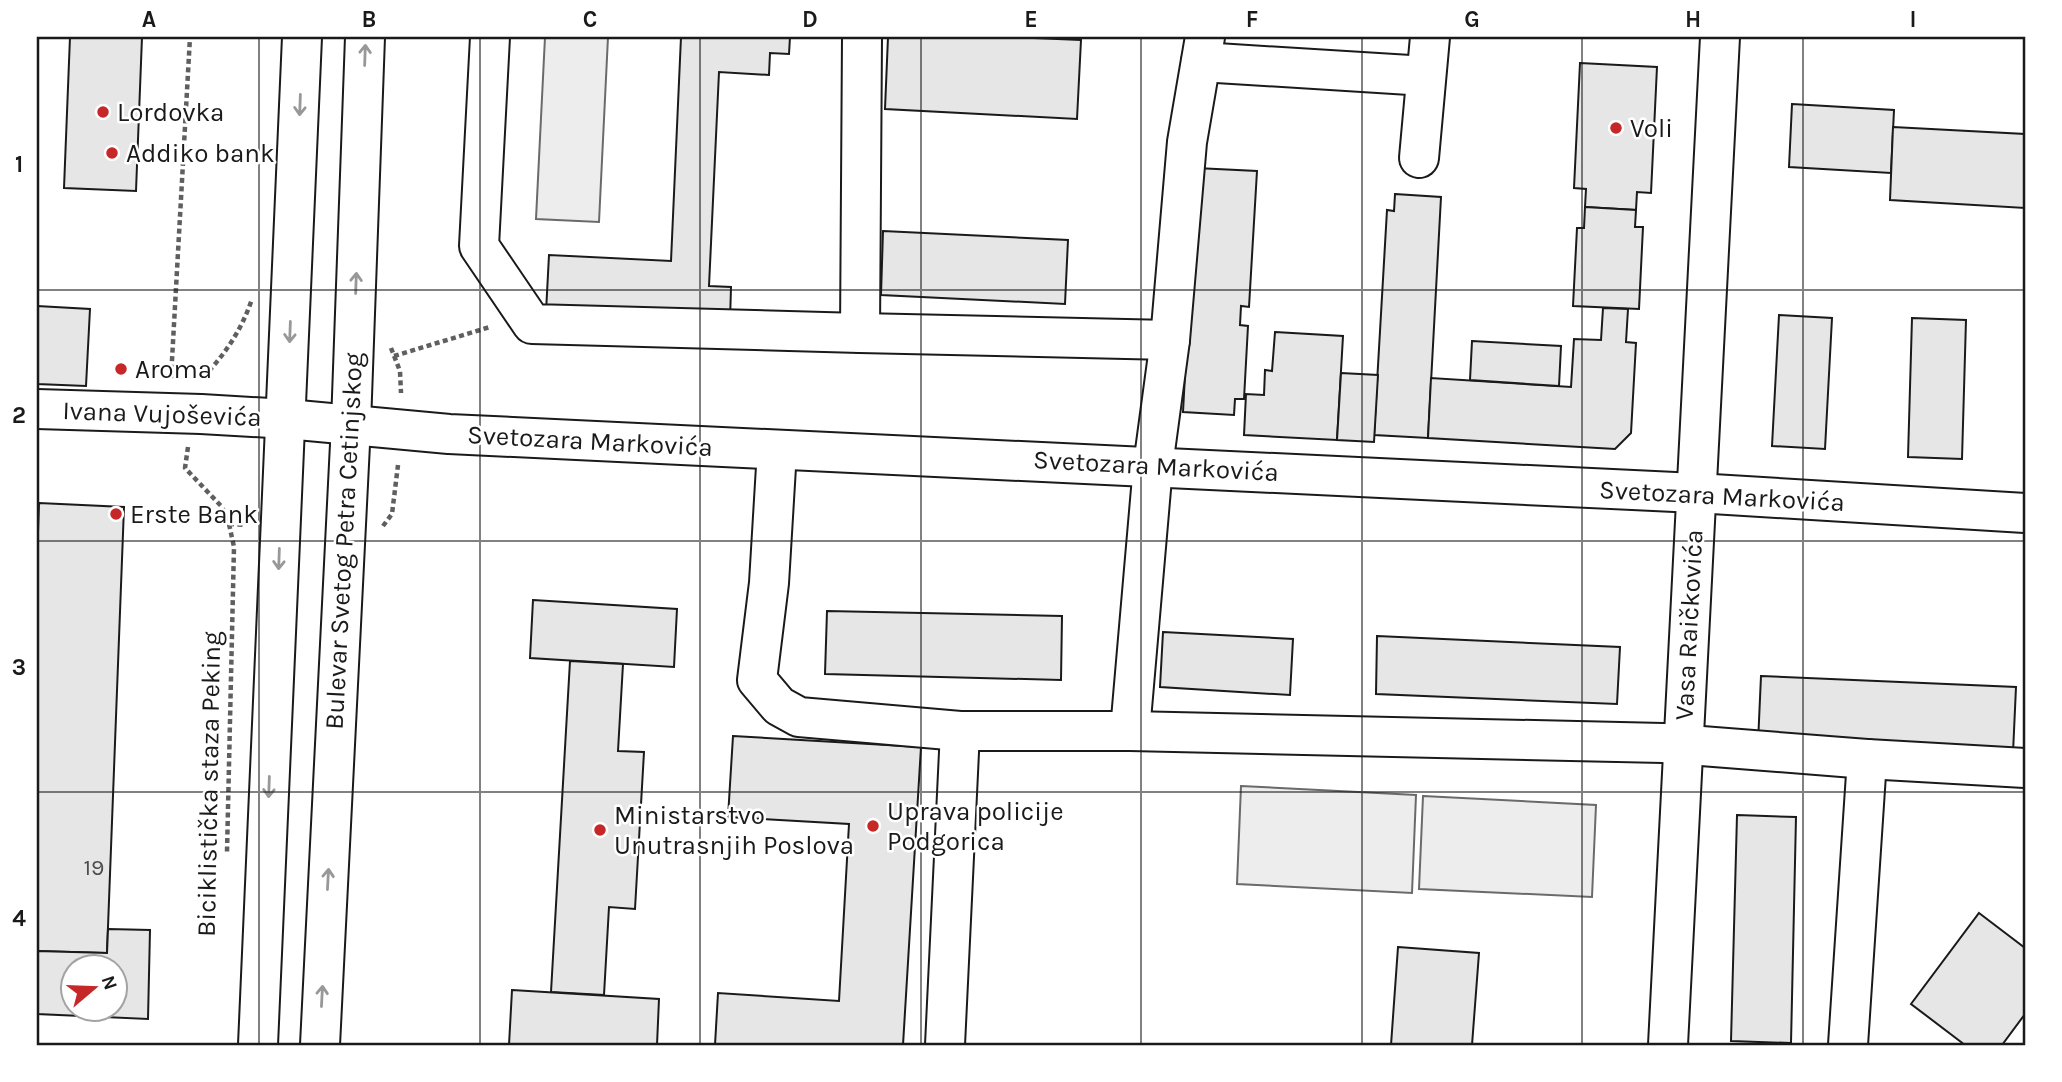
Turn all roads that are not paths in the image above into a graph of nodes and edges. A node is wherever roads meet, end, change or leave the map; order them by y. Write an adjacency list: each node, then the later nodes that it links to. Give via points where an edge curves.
1 (302, 37): 13 (street, one-way to 13)
2 (365, 37): 14 (street, Bulevar Svetog Petra Cetinjskog, one-way to 2)
3 (489, 37): 10 (street, via 479,246 530,320)
4 (862, 37): 10 (street)
5 (1430, 37): 8 (street)
6 (1720, 37): 17 (street, Vasa Raičkovića)
7 (1203, 49): 8 (street); 11 (street, via 1187,142)
8 (1426, 76): 9 (street)
9 (1419, 158)
10 (860, 334): 11 (street)
11 (1170, 340): 16 (street)
12 (37, 409): 13 (street, Ivana Vujoševića)
13 (287, 419): 14 (street, Svetozara Markovića); 24 (street, one-way to 24)
14 (351, 424): 15 (street, Svetozara Markovića, via 449,434); 25 (street, Bulevar Svetog Petra Cetinjskog, one-way to 14)
15 (777, 450): 16 (street, Svetozara Markovića); 19 (street, via 769,583 757,680 779,706 799,717)
16 (1153, 466): 17 (street, Svetozara Markovića); 20 (street)
17 (1696, 492): 18 (street, Svetozara Markovića); 21 (street, Vasa Raičkovića)
18 (2025, 513)
19 (960, 731): 20 (street); 26 (street)
20 (1130, 731): 21 (street)
21 (1683, 744): 22 (street); 27 (street, Vasa Raičkovića)
22 (1867, 759): 23 (street); 28 (street)
23 (2025, 768)
24 (258, 1045)
25 (320, 1045)
26 (946, 1045)
27 (1668, 1045)
28 (1848, 1045)

